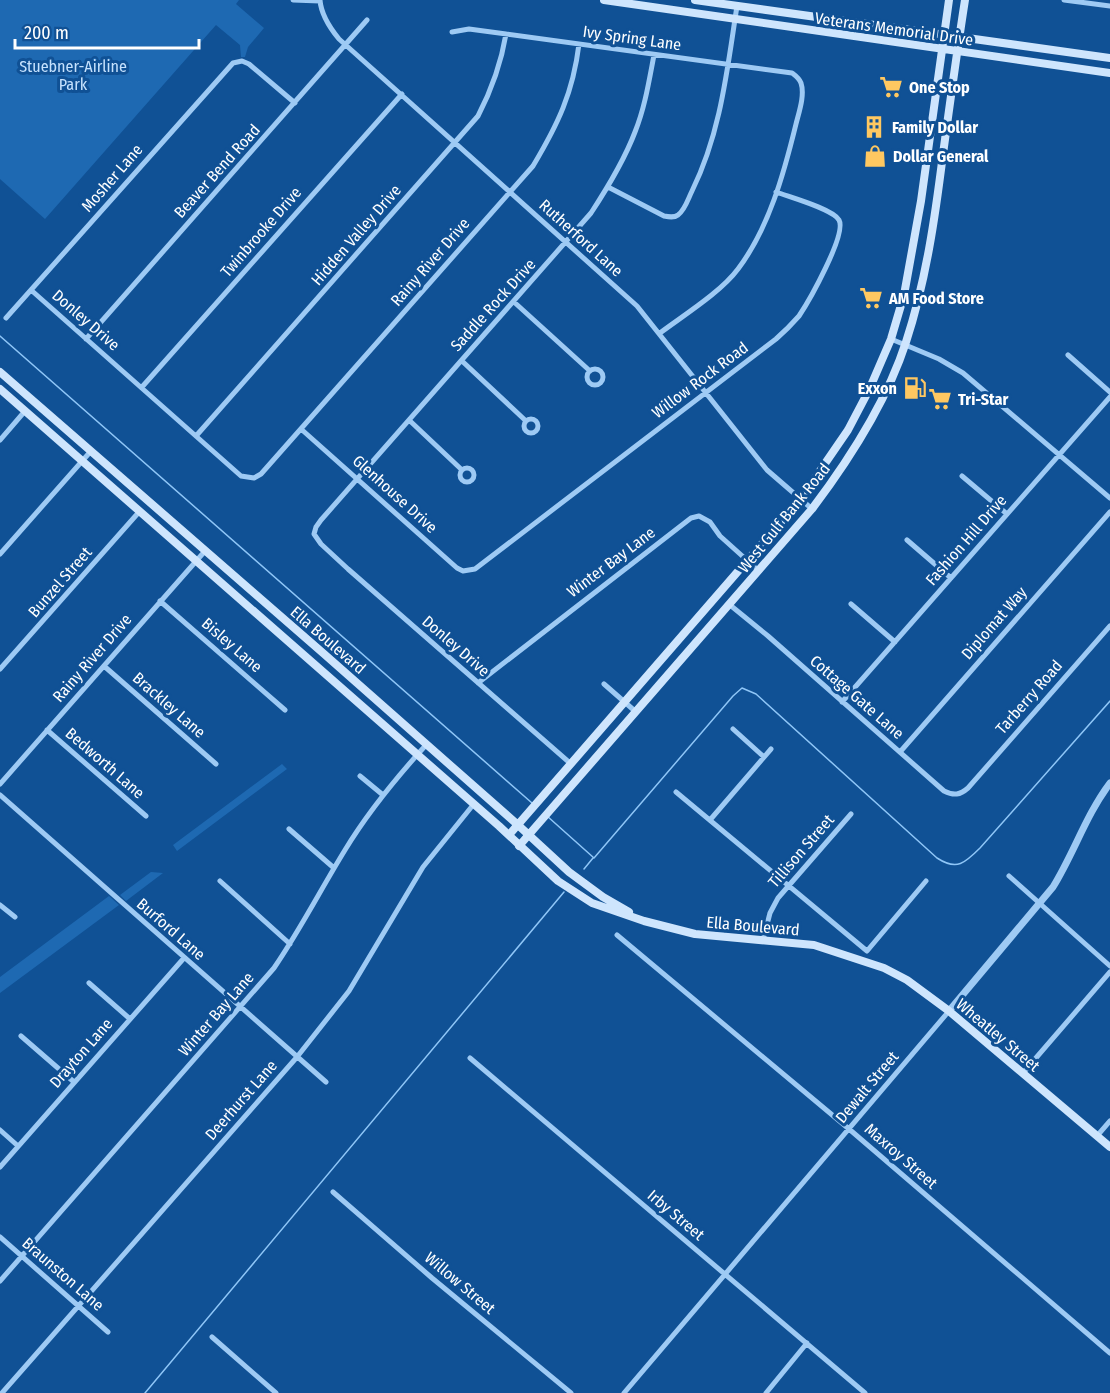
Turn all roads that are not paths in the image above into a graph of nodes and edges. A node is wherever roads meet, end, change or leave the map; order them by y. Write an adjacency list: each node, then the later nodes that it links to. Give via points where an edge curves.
1 (293, 0): 7 (street, Rutherford Lane)
2 (610, 0): 11 (main road, Veterans Memorial Drive)
3 (695, 0): 8 (main road, Veterans Memorial Drive)
4 (949, 0): 16 (main road, West Gulf Bank Road)
5 (965, 0): 17 (main road, West Gulf Bank Road)
6 (1064, 0): 9 (street)
7 (320, 1): 19 (street, Rutherford Lane, via 332,30)
8 (737, 6): 11 (street); 12 (main road, Veterans Memorial Drive)
9 (1110, 6)
10 (367, 20): 19 (street, Beaver Bend Road)
11 (735, 20): 15 (main road, Veterans Memorial Drive); 25 (street)
12 (836, 20): 15 (main road); 16 (main road, Veterans Memorial Drive)
13 (452, 33): 14 (street, Ivy Spring Lane, via 469,29)
14 (506, 34): 18 (street, Ivy Spring Lane); 30 (street, Hidden Valley Drive, via 494,86 478,116)
15 (833, 34): 20 (main road, Veterans Memorial Drive)
16 (944, 34): 17 (main road, Veterans Memorial Drive); 20 (main road, West Gulf Bank Road)
17 (959, 36): 21 (main road, West Gulf Bank Road); 23 (main road, Veterans Memorial Drive)
18 (579, 44): 22 (street, Ivy Spring Lane); 33 (street, Rainy River Drive, via 570,89 554,131)
19 (347, 45): 28 (street, Rutherford Lane); 29 (street, Beaver Bend Road)
20 (942, 49): 21 (main road, Veterans Memorial Drive); 34 (main road, West Gulf Bank Road)
21 (956, 52): 26 (main road, Veterans Memorial Drive); 35 (main road, West Gulf Bank Road)
22 (654, 55): 25 (street, Ivy Spring Lane); 31 (street, Saddle Rock Drive, via 636,130)
23 (1089, 55): 24 (main road, Veterans Memorial Drive); 26 (main road)
24 (1110, 58)
25 (729, 65): 31 (street, via 708,155 678,215 664,216); 32 (street, Ivy Spring Lane, via 792,73 802,86 800,110)
26 (1087, 70): 27 (main road, Veterans Memorial Drive)
27 (1110, 73)
28 (402, 94): 30 (street, Rutherford Lane); 48 (street, Twinbrooke Drive)
29 (296, 103): 37 (street, Mosher Lane, via 249,64 237,61 228,66); 41 (street, Beaver Bend Road)
30 (455, 144): 33 (street, Rutherford Lane); 58 (street, Hidden Valley Drive)
31 (608, 187): 36 (street, Saddle Rock Drive)
32 (776, 192): 40 (street, via 737,271); 50 (street, Willow Rock Road, via 836,216 842,227 840,235 808,299 789,327)
33 (509, 193): 36 (street, Rutherford Lane); 56 (street, Rainy River Drive)
34 (921, 201): 35 (main road); 42 (main road, West Gulf Bank Road, via 904,295)
35 (937, 203): 43 (main road, West Gulf Bank Road, via 928,258)
36 (567, 243): 38 (street, Saddle Rock Drive); 40 (street, Rutherford Lane, via 637,306)
37 (31, 290): 39 (street, Mosher Lane); 41 (street, Donley Drive)
38 (514, 302): 45 (street, Saddle Rock Drive); 46 (street)
39 (6, 318)
40 (660, 333): 50 (street, Rutherford Lane)
41 (87, 339): 48 (street, Donley Drive)
42 (891, 339): 43 (street); 57 (main road, West Gulf Bank Road)
43 (905, 345): 59 (main road, West Gulf Bank Road); 62 (street, via 963,373)
44 (1068, 355): 51 (street)
45 (462, 361): 54 (street, Saddle Rock Drive); 55 (street)
46 (590, 371)
47 (0, 372): 61 (main road, Ella Boulevard)
48 (141, 387): 58 (street, Donley Drive)
49 (0, 389): 53 (main road, Ella Boulevard)
50 (707, 392): 69 (street, Rutherford Lane, via 767,470); 80 (street, Willow Rock Road)
51 (1110, 392)
52 (1110, 397): 62 (street, Fashion Hill Drive)
53 (25, 411): 60 (street); 63 (main road, Ella Boulevard)
54 (409, 420): 64 (street); 67 (street, Saddle Rock Drive)
55 (526, 421)
56 (301, 429): 65 (street, Rainy River Drive); 67 (street, Glenhouse Drive)
57 (848, 430): 59 (main road); 69 (main road, West Gulf Bank Road)
58 (196, 436): 65 (street, Donley Drive, via 241,476 254,478)
59 (861, 436): 70 (main road, West Gulf Bank Road)
60 (0, 440)
61 (91, 451): 63 (street); 76 (main road, Ella Boulevard)
62 (1059, 455): 68 (street); 73 (street, Fashion Hill Drive)
63 (82, 461): 71 (main road, Ella Boulevard); 77 (street)
64 (462, 470)
65 (261, 474)
66 (962, 476): 73 (street)
67 (357, 479): 75 (street, Saddle Rock Drive, via 316,527 314,534); 80 (street, Glenhouse Drive, via 457,568)
68 (1110, 498)
69 (800, 500): 70 (street, Rutherford Lane); 79 (main road, West Gulf Bank Road)
70 (812, 509): 81 (main road, West Gulf Bank Road)
71 (139, 512): 78 (main road, Ella Boulevard); 89 (street, Bunzel Street)
72 (1110, 512): 100 (street, Diplomat Way)
73 (1007, 514): 82 (street, Fashion Hill Drive)
74 (907, 540): 82 (street)
75 (324, 546): 90 (street, Donley Drive)
76 (205, 551): 78 (street, Rainy River Drive); 98 (main road, Ella Boulevard)
77 (0, 554)
78 (196, 561): 83 (street, Rainy River Drive); 101 (main road, Ella Boulevard)
79 (747, 561): 81 (street, Winter Bay Lane); 90 (street, Winter Bay Lane, via 704,518 692,518); 92 (main road, West Gulf Bank Road)
80 (474, 569)
81 (759, 571): 85 (main road, West Gulf Bank Road)
82 (951, 578): 87 (street, Fashion Hill Drive)
83 (160, 601): 88 (street, Rainy River Drive); 94 (street, Bisley Lane)
84 (851, 604): 87 (street)
85 (730, 605): 93 (street, Cottage Gate Lane); 95 (main road, West Gulf Bank Road)
86 (1110, 626): 108 (street, Tarberry Road)
87 (895, 642): 93 (street, Fashion Hill Drive)
88 (104, 666): 97 (street, Rainy River Drive); 103 (street, Brackley Lane)
89 (0, 669)
90 (478, 683): 104 (street, Donley Drive)
91 (604, 684): 92 (street)
92 (625, 702): 95 (street); 104 (main road, West Gulf Bank Road)
93 (842, 702): 100 (street, Cottage Gate Lane)
94 (285, 710)
95 (636, 712): 118 (main road, West Gulf Bank Road)
96 (733, 729): 102 (street)
97 (47, 730): 107 (street, Rainy River Drive); 114 (street, Bedworth Lane)
98 (426, 745): 101 (street, Winter Bay Lane); 116 (main road, Ella Boulevard)
99 (771, 749): 102 (street)
100 (900, 752): 108 (street, Cottage Gate Lane, via 950,794 963,792)
101 (416, 755): 111 (street, Winter Bay Lane); 112 (main road, Ella Boulevard)
102 (764, 757): 115 (street)
103 (216, 764)
104 (571, 764): 116 (main road, West Gulf Bank Road)
105 (360, 776): 111 (street)
106 (1110, 783): 126 (street, Dewalt Street, via 1087,817 1065,867)
107 (0, 784)
108 (969, 786)
109 (676, 792): 115 (street)
110 (0, 795): 133 (street, Burford Lane)
111 (383, 795): 121 (street, Winter Bay Lane)
112 (473, 805): 119 (main road, Ella Boulevard); 142 (street, Deerhurst Lane, via 423,867 349,991)
113 (851, 814): 125 (street, Tillison Street)
114 (146, 816)
115 (710, 820): 125 (street)
116 (518, 825): 118 (main road, Ella Boulevard); 119 (main road, West Gulf Bank Road)
117 (289, 829): 121 (street)
118 (530, 835): 120 (main road, West Gulf Bank Road); 129 (main road, Ella Boulevard, via 569,872)
119 (509, 836): 120 (main road, Ella Boulevard)
120 (519, 846): 129 (main road, Ella Boulevard, via 558,881 592,903)
121 (334, 868): 132 (street, Winter Bay Lane)
122 (1009, 876): 126 (street)
123 (220, 881): 132 (street)
124 (926, 881): 125 (street, via 867,951)
125 (789, 885): 131 (street, Tillison Street, via 770,913)
126 (1040, 904): 135 (street); 139 (street, Dewalt Street)
127 (0, 905): 128 (street)
128 (15, 917)
129 (644, 921): 131 (main road, Ella Boulevard, via 695,934)
130 (617, 935): 148 (street, Maxroy Street)
131 (763, 940): 134 (main road, Ella Boulevard, via 814,945)
132 (290, 944): 138 (street, Winter Bay Lane)
133 (184, 958): 138 (street, Burford Lane); 140 (street, Drayton Lane)
134 (859, 960): 139 (main road, Wheatley Street, via 907,980)
135 (1110, 966)
136 (1110, 972): 144 (street)
137 (89, 983): 140 (street)
138 (241, 1008): 142 (street, Burford Lane); 156 (street, Winter Bay Lane)
139 (948, 1011): 144 (main road, Wheatley Street); 148 (street, Dewalt Street)
140 (130, 1019): 145 (street, Drayton Lane)
141 (21, 1036): 145 (street)
142 (297, 1057): 146 (street, Burford Lane); 159 (street, Deerhurst Lane)
143 (470, 1058): 157 (street, Irby Street)
144 (1023, 1073): 150 (main road, Wheatley Street)
145 (74, 1082): 151 (street, Drayton Lane)
146 (326, 1082)
147 (1110, 1122): 150 (street)
148 (849, 1129): 157 (street, Dewalt Street); 163 (street, Maxroy Street)
149 (0, 1130): 151 (street)
150 (1097, 1136): 152 (main road, Wheatley Street)
151 (18, 1146): 153 (street, Drayton Lane)
152 (1110, 1147)
153 (0, 1167)
154 (333, 1192): 166 (street, Willow Street)
155 (0, 1237): 156 (street, Braunston Lane)
156 (22, 1256): 158 (street, Winter Bay Lane); 159 (street, Braunston Lane)
157 (726, 1275): 162 (street, Irby Street); 167 (street, Dewalt Street)
158 (0, 1281)
159 (78, 1306): 160 (street, Braunston Lane); 164 (street, Deerhurst Lane)
160 (108, 1332)
161 (212, 1337): 165 (street)
162 (807, 1343): 168 (street); 169 (street, Irby Street)
163 (1110, 1353)
164 (2, 1393)
165 (276, 1393)
166 (571, 1393)
167 (624, 1393)
168 (765, 1393)
169 (865, 1393)

